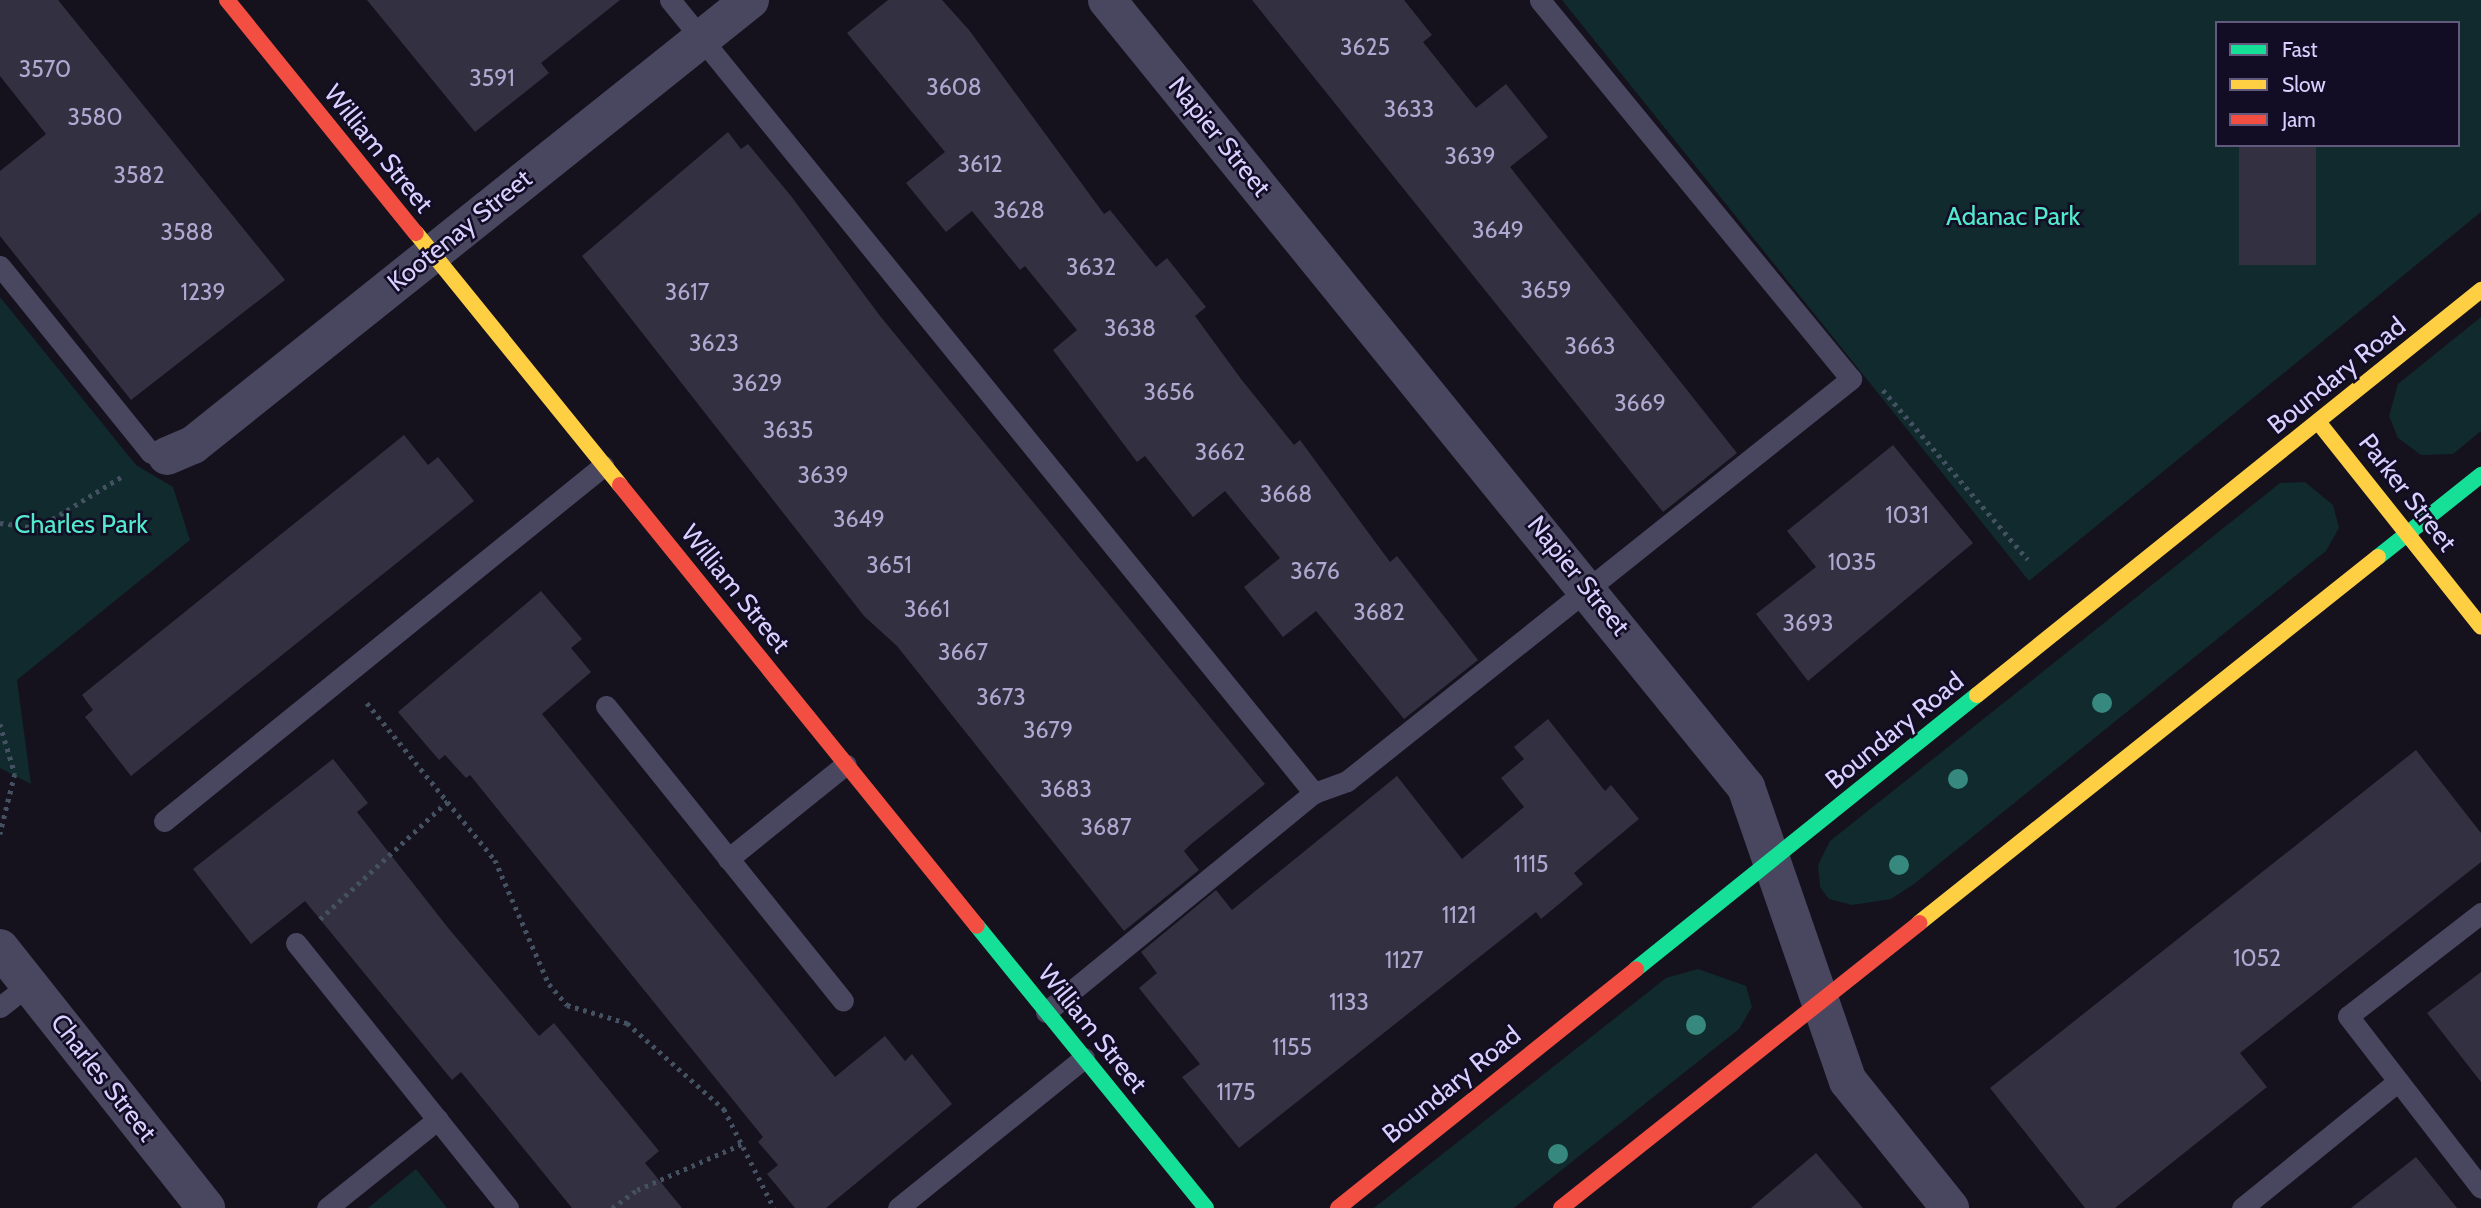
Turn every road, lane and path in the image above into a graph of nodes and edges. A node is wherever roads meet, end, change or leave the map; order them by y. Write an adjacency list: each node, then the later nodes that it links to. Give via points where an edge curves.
1 (226, 0): 7 (main road, William Street)
2 (670, 0): 6 (lane)
3 (750, 0): 6 (street, Kootenay Street)
4 (1107, 0): 18 (street, Napier Street)
5 (1541, 0): 10 (lane)
6 (702, 39): 7 (street, Kootenay Street); 24 (lane)
7 (432, 254): 12 (street, Kootenay Street, via 193,445); 13 (main road, William Street)
8 (0, 266): 12 (lane)
9 (2481, 290): 11 (main road, Boundary Road)
10 (1851, 379): 17 (path, via 1869,374); 18 (lane)
11 (2319, 423): 16 (main road, Parker Street); 29 (main road, Boundary Road)
12 (159, 454): 15 (path, via 38,527)
13 (603, 466): 20 (lane); 23 (main road, William Street)
14 (2481, 475): 16 (main road)
15 (0, 523)
16 (2408, 534): 19 (main road, Parker Street); 34 (main road)
17 (2028, 560)
18 (1590, 590): 24 (lane, via 1347,781); 29 (street, Napier Street, via 1746,787)
19 (2481, 627)
20 (344, 675): 25 (path); 26 (lane)
21 (606, 706): 28 (lane)
22 (0, 724): 27 (path, via 15,774)
23 (846, 764): 28 (lane); 36 (main road, William Street)
24 (1314, 793): 36 (lane)
25 (448, 801): 31 (path, via 412,828); 40 (path, via 495,860 520,906 549,984 567,1005 627,1023 724,1110)
26 (163, 821)
27 (0, 834)
28 (728, 859): 35 (lane)
29 (1772, 860): 34 (street, Napier Street); 49 (main road, Boundary Road)
30 (2481, 913): 38 (lane, via 2348,1016)
31 (296, 943): 39 (lane)
32 (0, 948): 33 (street, Charles Street)
33 (15, 996): 42 (street, Charles Street)
34 (1820, 999): 50 (main road); 51 (street, Napier Street, via 1848,1081)
35 (843, 1001)
36 (1046, 1012): 37 (main road, William Street)
37 (1084, 1058): 47 (lane); 48 (main road, William Street)
38 (2397, 1082): 41 (lane); 52 (lane)
39 (438, 1119): 43 (lane); 44 (lane)
40 (744, 1143): 45 (path, via 637,1190); 46 (path)
41 (2481, 1188)
42 (202, 1207)
43 (327, 1208)
44 (509, 1208)
45 (612, 1208)
46 (774, 1208)
47 (898, 1208)
48 (1206, 1208)
49 (1338, 1208)
50 (1562, 1208)
51 (1951, 1208)
52 (2242, 1208)

